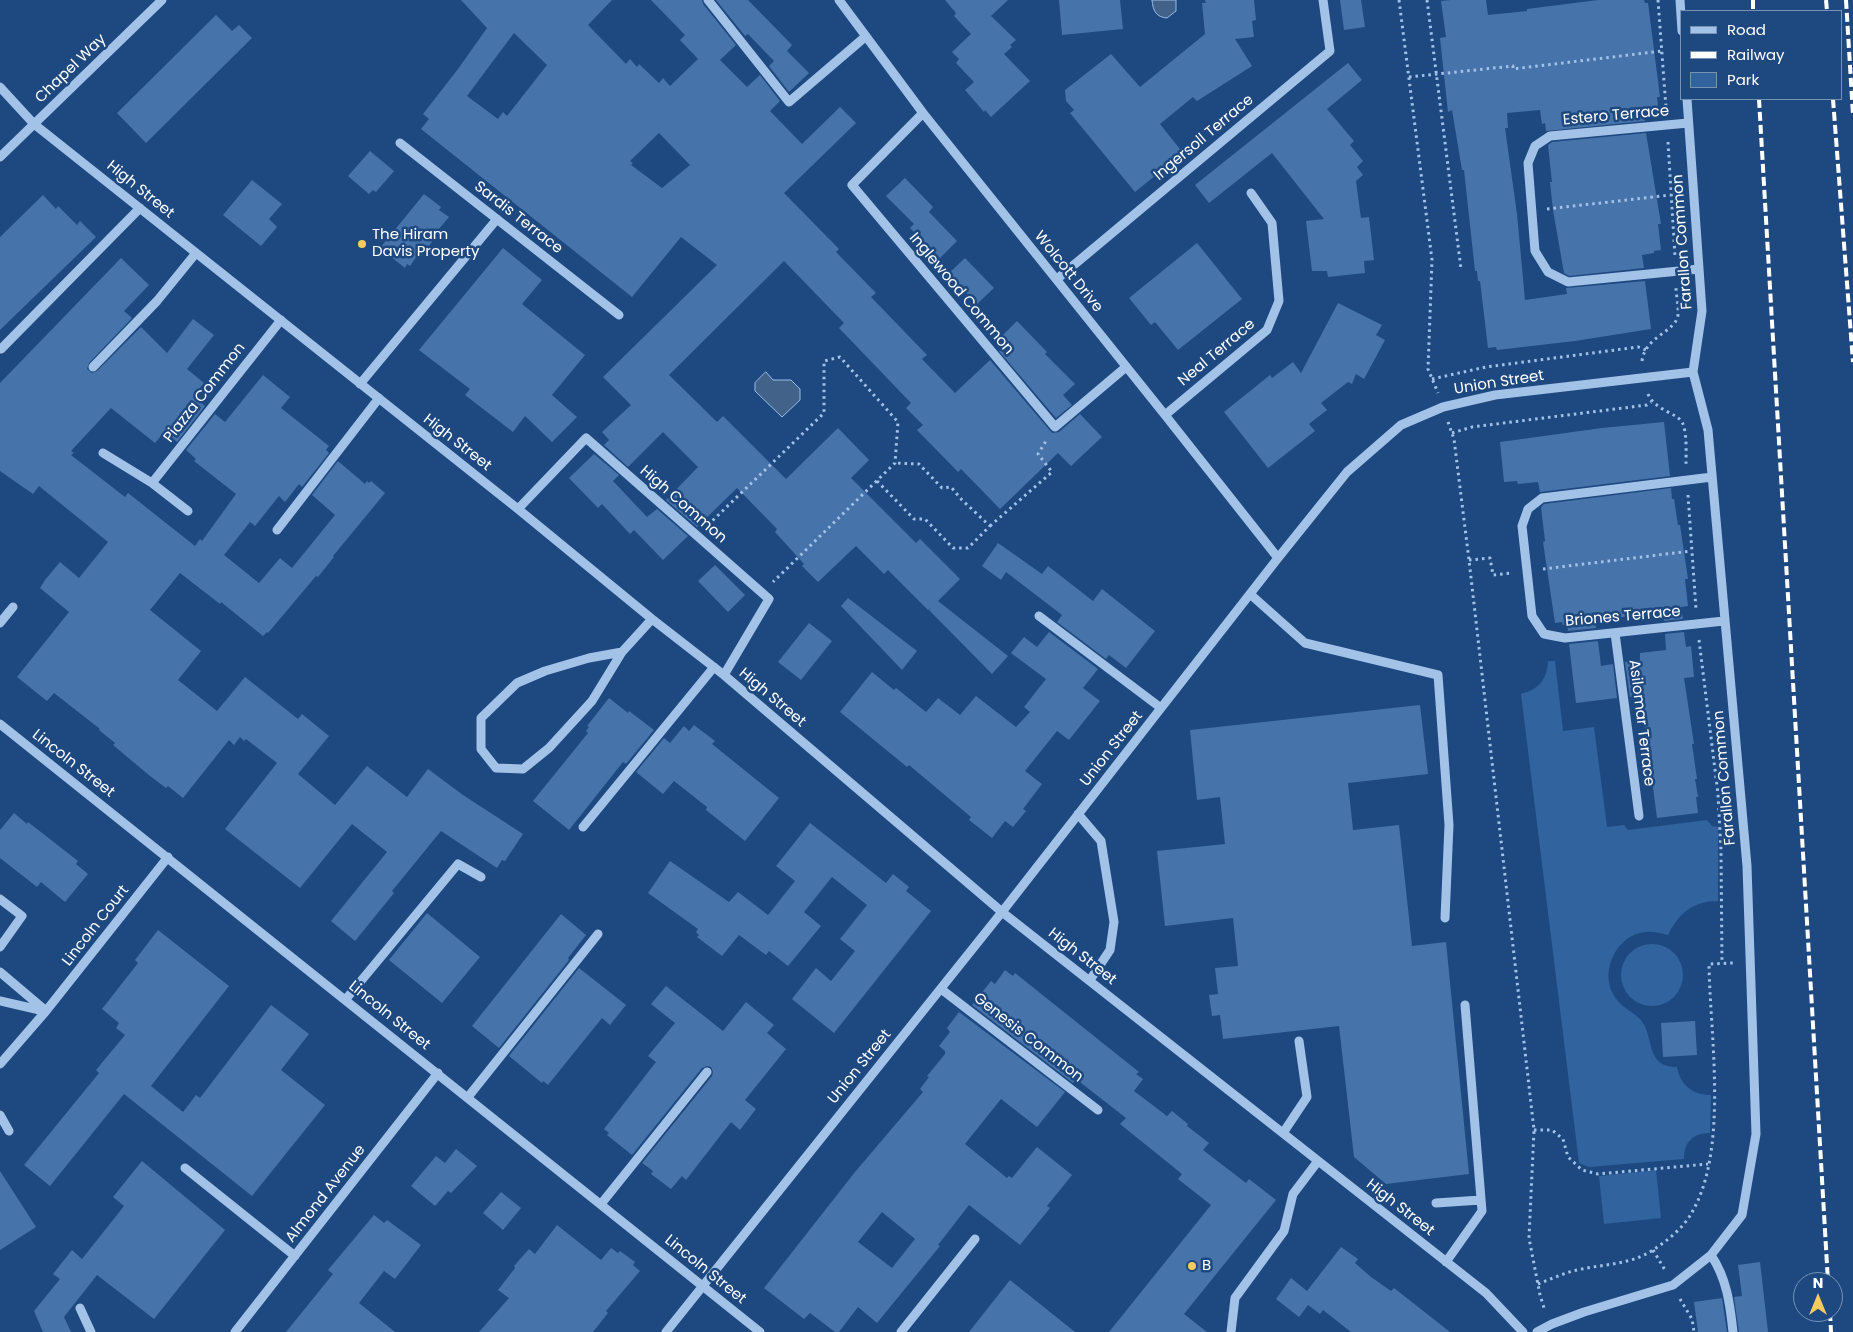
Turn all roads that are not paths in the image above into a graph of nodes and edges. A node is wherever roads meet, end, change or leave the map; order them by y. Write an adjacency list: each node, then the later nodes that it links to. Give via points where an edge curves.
1 (162, 0): 10 (street, Chapel Way)
2 (708, 0): 5 (street, via 789,102)
3 (839, 0): 5 (street, Wolcott Drive)
4 (1323, 0): 18 (street, Ingersoll Terrace, via 1330,51)
5 (865, 37): 8 (street, Wolcott Drive)
6 (0, 87): 10 (street, High Street)
7 (1687, 100): 9 (street, Farallon Common)
8 (923, 113): 18 (street, Wolcott Drive); 23 (street, Inglewood Common, via 852,185 1054,427)
9 (1688, 123): 17 (street, Farallon Common); 17 (street, Estero Terrace, via 1550,136 1536,146 1528,163 1536,251 1548,272 1568,282)
10 (34, 124): 12 (street, Chapel Way); 14 (street, High Street)
11 (400, 143): 15 (street, Sardis Terrace)
12 (0, 157)
13 (1251, 193): 27 (street, Neal Terrace, via 1272,223 1279,302 1267,330)
14 (140, 208): 16 (street, High Street); 21 (street)
15 (497, 218): 19 (street, Sardis Terrace); 25 (street)
16 (196, 252): 20 (street, High Street); 22 (street, via 157,301)
17 (1699, 269): 24 (street, Farallon Common, via 1702,311)
18 (1056, 279): 23 (street, Wolcott Drive)
19 (619, 315)
20 (280, 320): 25 (street, High Street); 30 (street, Piazza Common)
21 (1, 349)
22 (93, 367)
23 (1126, 367): 27 (street, Wolcott Drive)
24 (1693, 372): 29 (street, Farallon Common, via 1708,430); 34 (street, Union Street, via 1495,395 1443,407 1401,425 1347,472)
25 (360, 384): 26 (street, High Street)
26 (378, 398): 31 (street, High Street); 33 (street)
27 (1165, 415): 34 (street, Wolcott Drive)
28 (103, 453): 30 (street)
29 (1712, 477): 39 (street, Farallon Common); 41 (street, Briones Terrace, via 1542,498 1528,509 1522,526 1532,616 1544,634 1566,638)
30 (152, 483): 32 (street)
31 (518, 509): 38 (street, High Street); 44 (street, High Common, via 586,438 769,599)
32 (188, 511)
33 (276, 530)
34 (1278, 558): 35 (street, Union Street)
35 (1250, 594): 45 (street, Union Street); 54 (street, via 1305,643 1438,674 1449,825)
36 (14, 607): 40 (street)
37 (1039, 616): 45 (street)
38 (652, 619): 42 (street); 43 (street, High Street)
39 (1724, 621): 41 (street, Briones Terrace); 79 (street, Farallon Common, via 1747,866 1756,1134 1742,1215)
40 (0, 624)
41 (1615, 633): 48 (street, Asilomar Terrace)
42 (622, 652): 42 (street, via 545,671 517,683 481,718 481,749 496,768 524,769 548,748 592,701)
43 (714, 667): 44 (street, High Street); 49 (street)
44 (724, 675): 53 (street, High Street)
45 (1162, 708): 47 (street, Union Street)
46 (0, 724): 50 (street, Lincoln Street)
47 (1078, 814): 53 (street, Union Street); 58 (street, via 1101,841 1114,922 1110,950)
48 (1639, 816)
49 (583, 827)
50 (168, 857): 60 (street, Lincoln Street); 63 (street, Lincoln Court)
51 (480, 877): 60 (street, via 458,864)
52 (0, 899): 56 (street, via 22,916)
53 (1002, 912): 58 (street, High Street); 59 (street, Union Street)
54 (1445, 918)
55 (598, 934): 68 (street)
56 (0, 948)
57 (0, 972): 63 (street)
58 (1090, 980): 72 (street, High Street)
59 (941, 989): 69 (street, Genesis Common); 82 (street, Union Street)
60 (346, 1000): 67 (street, Lincoln Street)
61 (0, 1001): 63 (street)
62 (1465, 1005): 75 (street)
63 (46, 1012): 65 (street, Lincoln Court)
64 (1300, 1041): 72 (street, via 1307,1097)
65 (0, 1064)
66 (707, 1072): 77 (street)
67 (438, 1073): 68 (street, Lincoln Street); 80 (street, Almond Avenue)
68 (468, 1097): 77 (street, Lincoln Street)
69 (1098, 1110)
70 (0, 1114): 71 (street)
71 (9, 1131)
72 (1283, 1133): 73 (street, High Street)
73 (1318, 1161): 81 (street, High Street); 89 (street, via 1292,1194 1284,1231 1235,1298)
74 (185, 1168): 80 (street)
75 (1481, 1200): 76 (street); 81 (street, via 1482,1211)
76 (1436, 1203)
77 (601, 1204): 82 (street, Lincoln Street)
78 (975, 1239): 88 (street)
79 (1711, 1255): 91 (street, Farallon Common, via 1673,1286 1584,1312); 92 (street, via 1726,1284)
80 (295, 1256): 85 (street, Almond Avenue)
81 (1446, 1262): 90 (street, High Street, via 1486,1293)
82 (703, 1286): 86 (street, Union Street); 87 (street, Lincoln Street)
83 (80, 1308): 84 (street)
84 (91, 1332)
85 (235, 1332)
86 (666, 1332)
87 (760, 1332)
88 (901, 1332)
89 (1231, 1332)
90 (1523, 1332)
91 (1537, 1332)
92 (1733, 1332)

